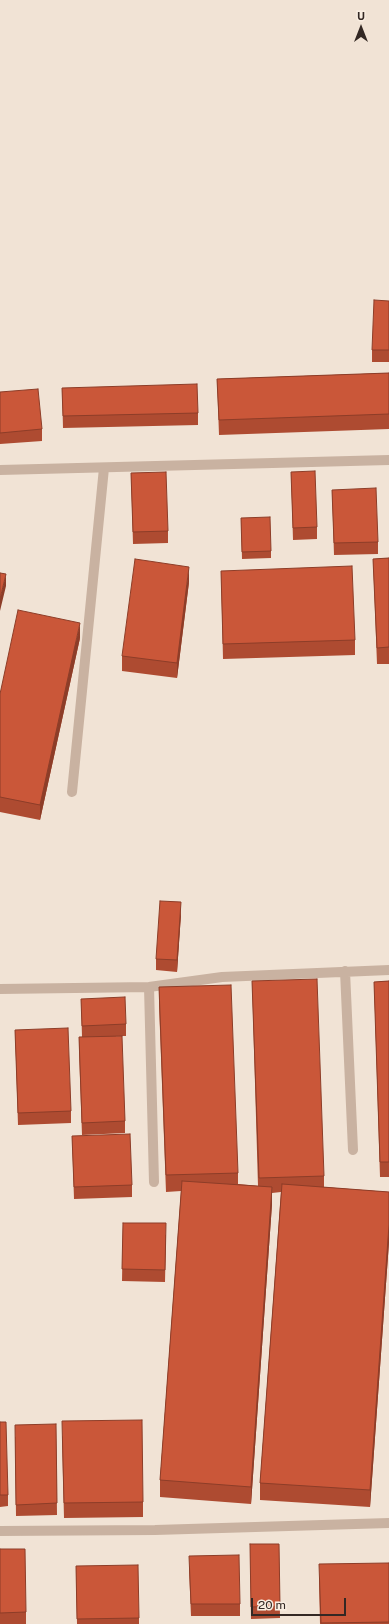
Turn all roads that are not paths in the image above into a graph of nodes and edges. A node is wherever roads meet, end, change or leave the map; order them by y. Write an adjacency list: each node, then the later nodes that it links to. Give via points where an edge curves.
1 (389, 460): 2 (street)
2 (104, 468): 3 (street); 4 (street)
3 (0, 470)
4 (72, 792)
5 (389, 970): 6 (street)
6 (345, 971): 7 (street, via 222,977); 9 (street)
7 (149, 987): 8 (street); 10 (street)
8 (0, 989)
9 (353, 1150)
10 (154, 1182)
11 (389, 1523): 12 (street, via 155,1530)
12 (0, 1531)

